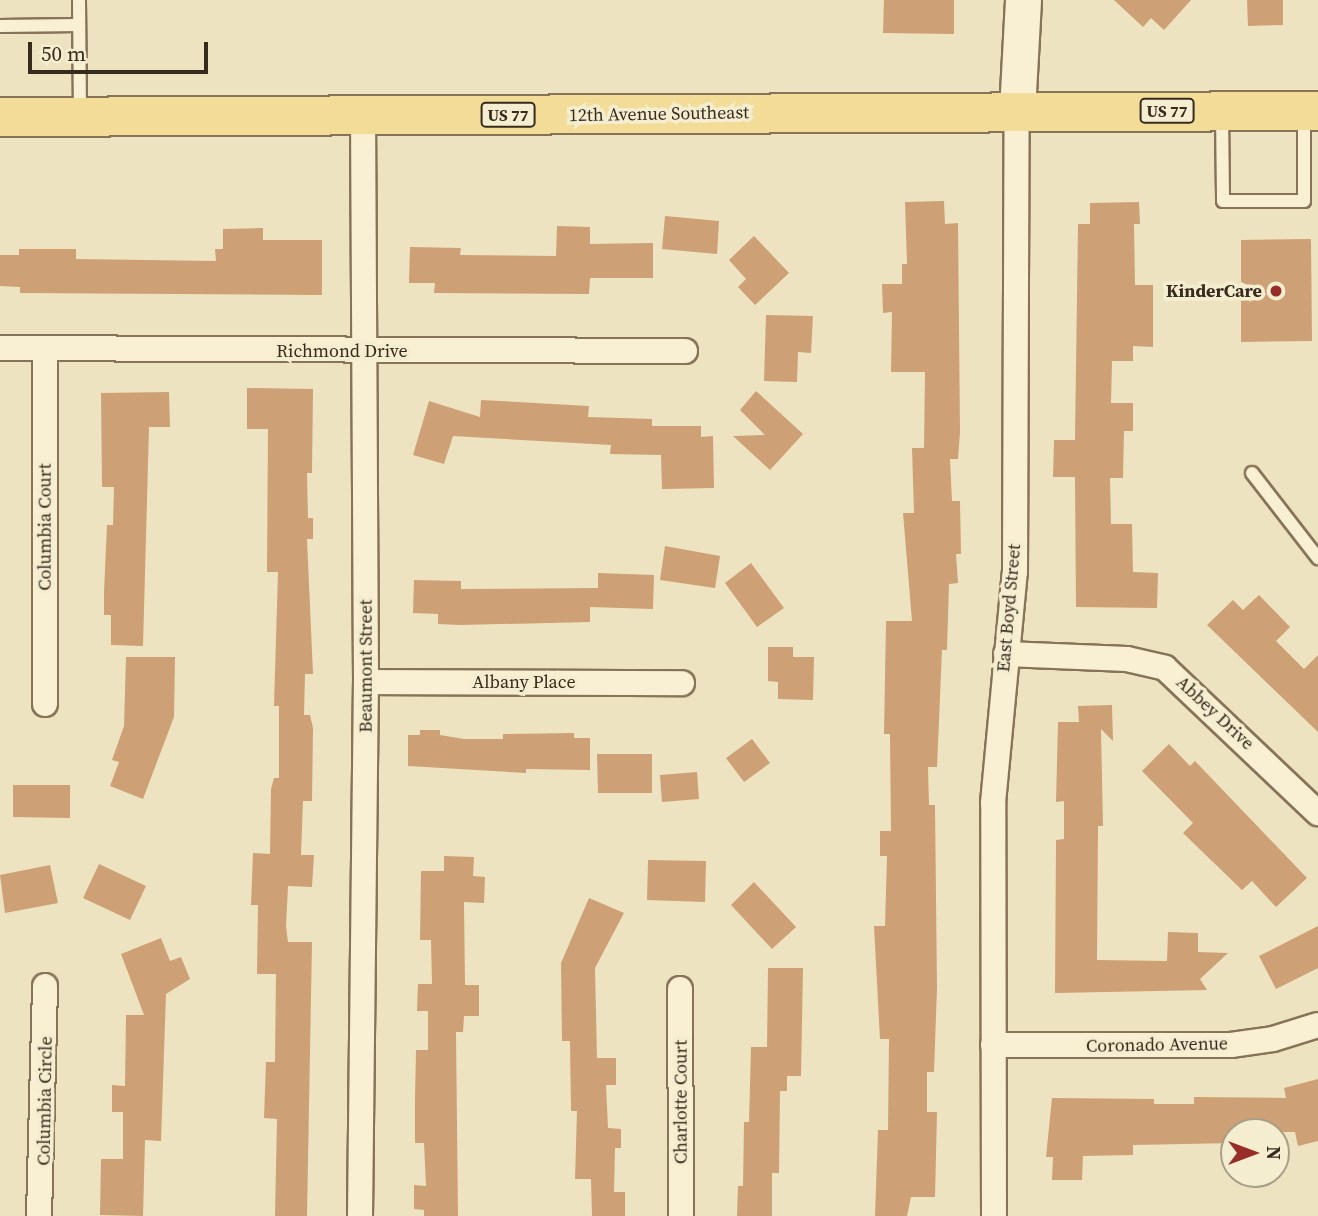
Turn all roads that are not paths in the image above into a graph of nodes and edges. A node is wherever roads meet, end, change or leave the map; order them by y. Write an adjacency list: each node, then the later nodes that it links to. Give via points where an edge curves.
1 (79, 0): 3 (lane)
2 (1023, 0): 5 (street, East Boyd Street)
3 (79, 24): 4 (lane); 9 (lane)
4 (0, 26)
5 (1017, 111): 6 (main road, 12th Avenue Southeast / US 77); 10 (main road, 12th Avenue Southeast / US 77); 17 (street, East Boyd Street, via 1015,546)
6 (1222, 111): 7 (main road, 12th Avenue Southeast / US 77); 7 (lane, via 1223,201 1304,201)
7 (1311, 111)
8 (0, 117): 9 (main road, 12th Avenue Southeast / US 77)
9 (80, 117): 10 (main road, 12th Avenue Southeast / US 77)
10 (363, 117): 13 (street, Beaumont Street)
11 (0, 348): 12 (street, Richmond Drive)
12 (45, 349): 13 (street, Richmond Drive); 20 (street, Columbia Court)
13 (366, 350): 14 (street, Richmond Drive); 18 (street, Beaumont Street)
14 (685, 351)
15 (1252, 473): 16 (lane)
16 (1318, 558)
17 (1006, 654): 21 (street, Abbey Drive, via 1126,659 1165,668); 25 (street, East Boyd Street, via 993,803)
18 (366, 682): 19 (street, Albany Place); 27 (street, Beaumont Street)
19 (682, 683)
20 (45, 704)
21 (1318, 813)
22 (45, 986): 26 (street, Columbia Circle)
23 (680, 989): 28 (street, Charlotte Court)
24 (1318, 1026): 25 (street, Coronado Avenue, via 1231,1045)
25 (993, 1045): 29 (street, East Boyd Street)
26 (39, 1216)
27 (360, 1216)
28 (681, 1216)
29 (994, 1216)

